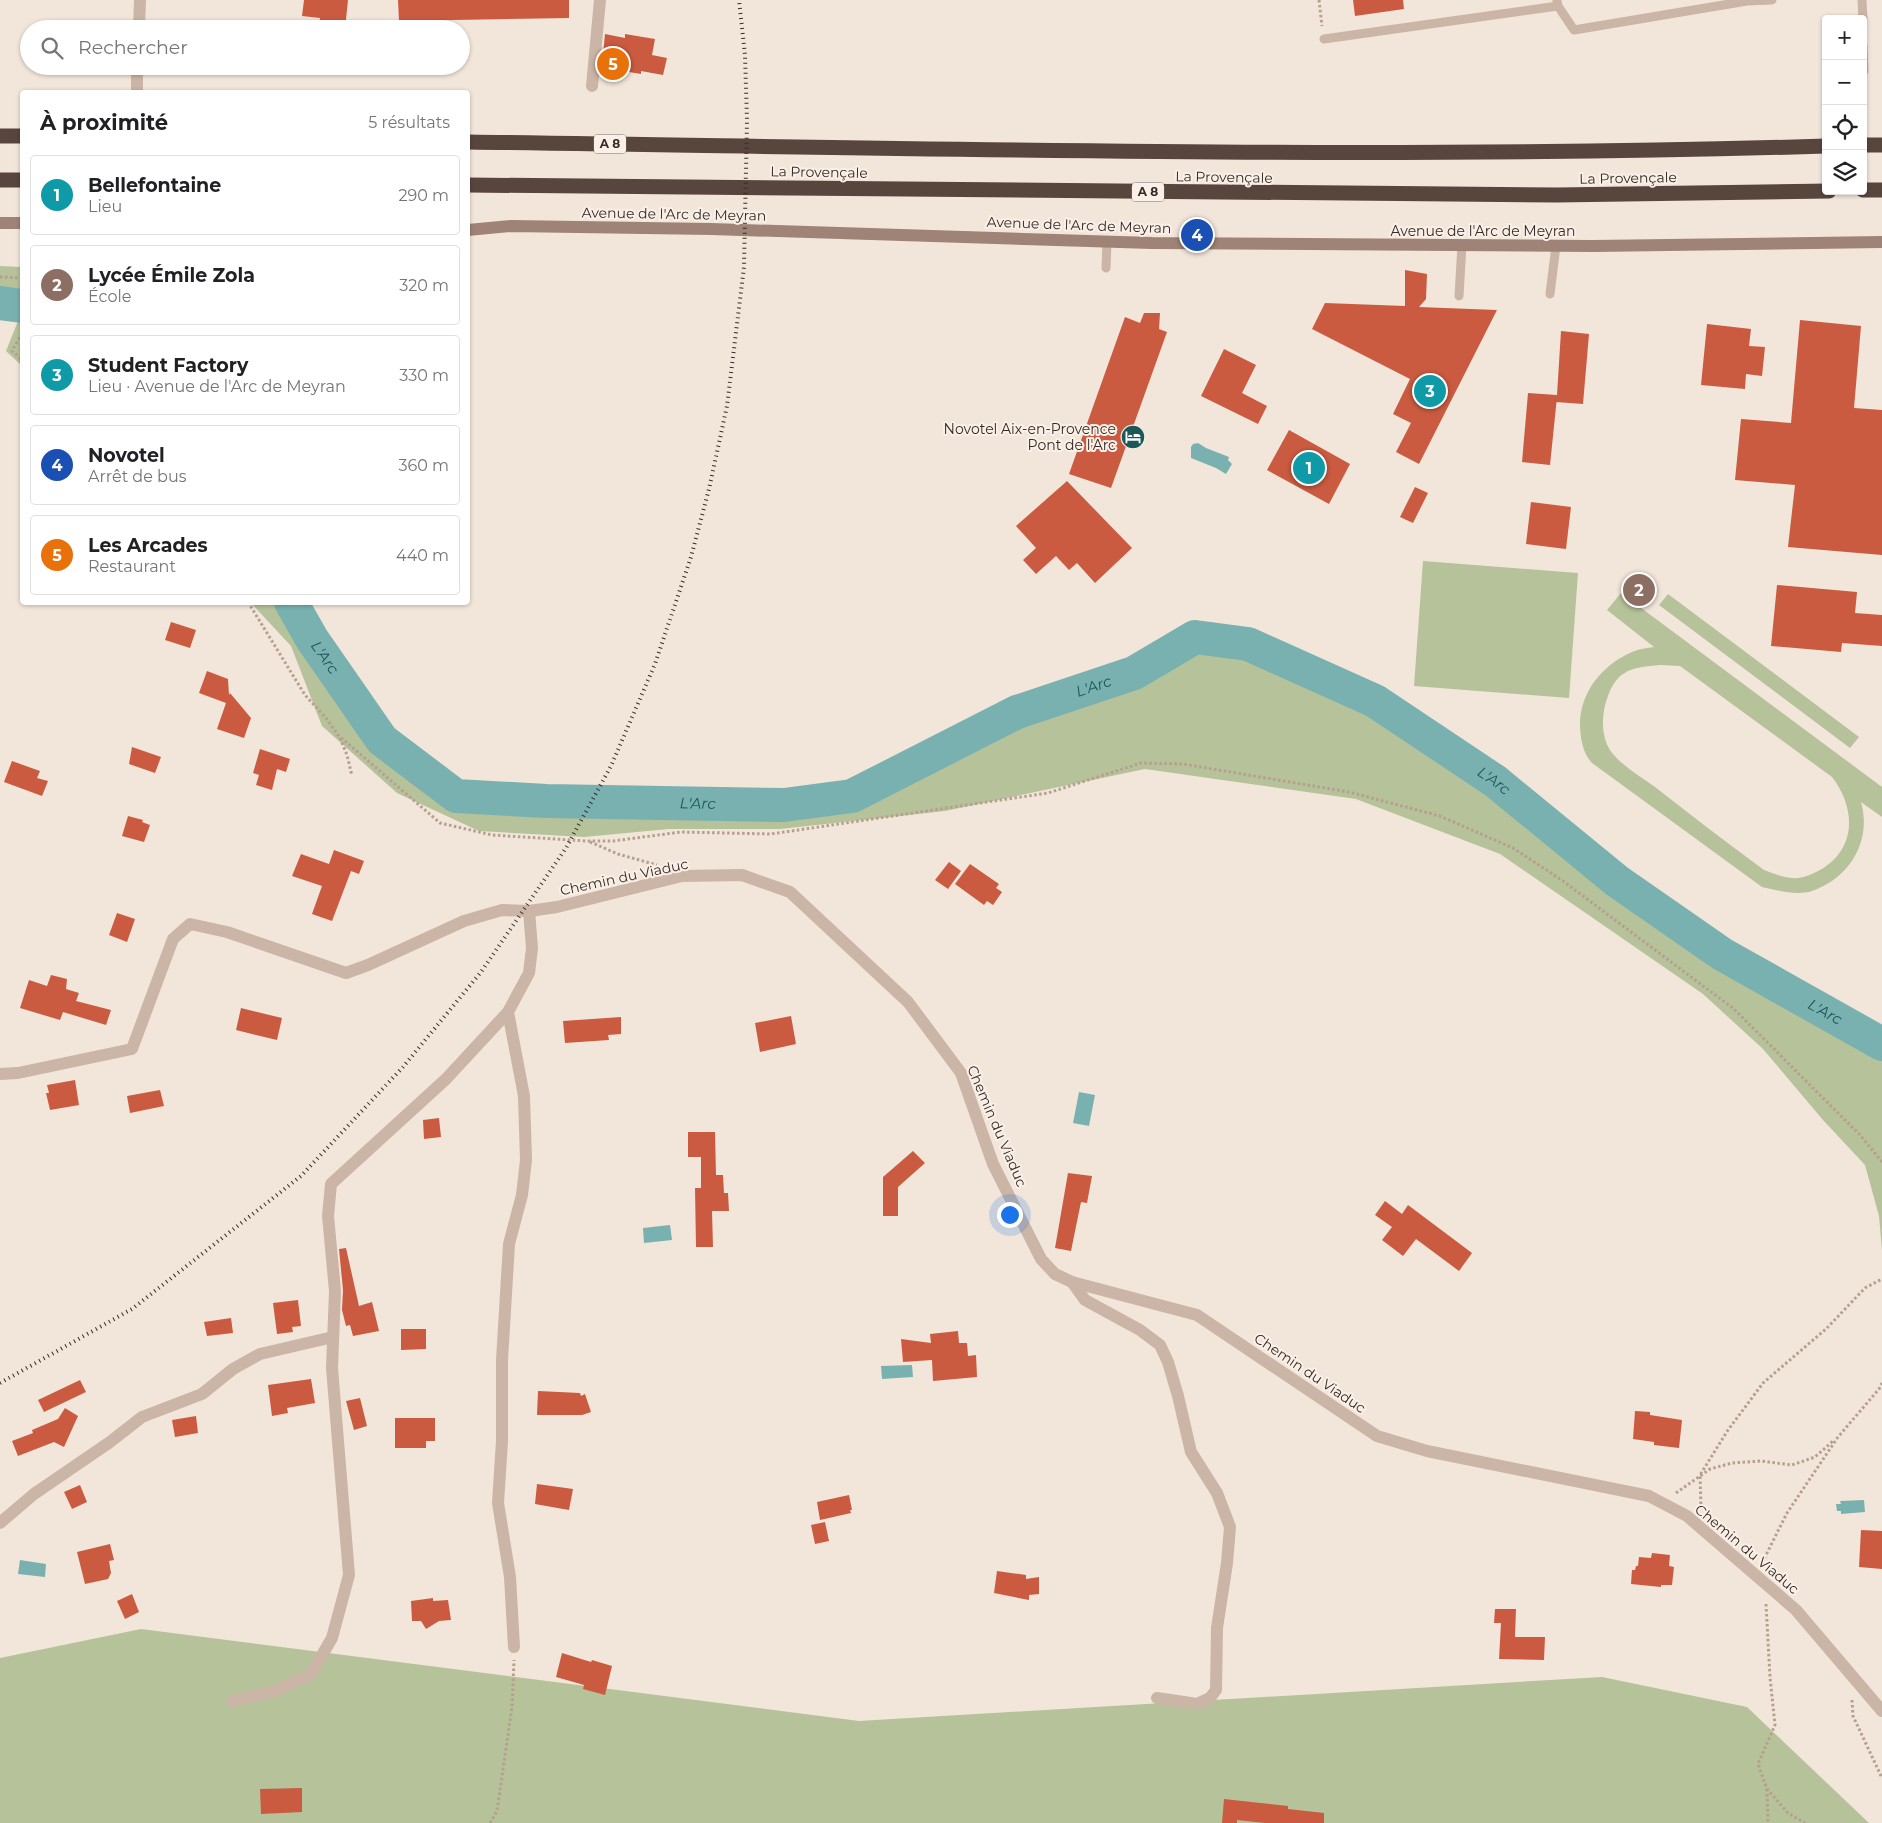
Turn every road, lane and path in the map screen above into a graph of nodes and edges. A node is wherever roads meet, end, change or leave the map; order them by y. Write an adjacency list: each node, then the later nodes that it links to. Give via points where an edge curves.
1 (140, 0): 8 (street)
2 (600, 0): 11 (street)
3 (1319, 0): 9 (path)
4 (1772, 0): 6 (lane, via 1747,1 1574,30)
5 (1862, 0): 7 (lane)
6 (1557, 3): 9 (lane)
7 (1863, 15)
8 (139, 20)
9 (1324, 40)
10 (137, 75): 12 (street)
11 (592, 86)
12 (137, 90)
13 (0, 136): 14 (highway)
14 (20, 136)
15 (470, 142): 18 (highway, La Provençale / A 8, via 1305,152)
16 (1867, 145): 17 (highway)
17 (1882, 145)
18 (1822, 146)
19 (0, 180): 20 (highway)
20 (20, 180)
21 (470, 185): 24 (highway, La Provençale / A 8, via 1557,195)
22 (1867, 190): 23 (highway)
23 (1882, 190)
24 (1822, 191)
25 (0, 223): 26 (main road)
26 (20, 223)
27 (484, 229): 28 (main road, Avenue de l'Arc de Meyran); 29 (main road, Avenue de l'Arc de Meyran); 30 (main road, Avenue de l'Arc de Meyran, via 511,226 721,229)
28 (470, 230)
29 (470, 235)
30 (1107, 242): 32 (main road, Avenue de l'Arc de Meyran); 34 (lane)
31 (1882, 242): 33 (main road, Avenue de l'Arc de Meyran)
32 (1462, 246): 33 (main road, Avenue de l'Arc de Meyran); 38 (lane)
33 (1556, 246): 37 (lane)
34 (1106, 268)
35 (0, 277): 36 (path)
36 (20, 278)
37 (1550, 294)
38 (1459, 296)
39 (20, 337): 40 (path, via 12,351)
40 (20, 358)
41 (250, 605): 42 (path, via 305,695)
42 (338, 735): 43 (path); 44 (path, via 440,823 492,835)
43 (352, 776)
44 (587, 841): 45 (path); 49 (path, via 681,832 781,833 1048,793 1141,763 1183,764 1358,795 1440,816 1513,848 1563,881 1734,1009 1861,1136)
45 (682, 876): 46 (street, Chemin du Viaduc, via 557,907); 51 (street, Chemin du Viaduc, via 742,875 790,892 908,1002 961,1073 993,1164 1041,1259 1056,1274)
46 (528, 911): 47 (street, via 532,948 529,973); 48 (street, Chemin du Viaduc, via 502,910 464,921 346,973 227,932 190,924 173,940 132,1049)
47 (508, 1012): 52 (street, via 446,1078 331,1184 328,1216 335,1291); 60 (street, via 524,1096 526,1160 522,1196 509,1244 498,1503 510,1576)
48 (0, 1074)
49 (1882, 1162)
50 (1882, 1279): 55 (path, via 1865,1288 1826,1329 1763,1383 1728,1430)
51 (1072, 1282): 56 (street, Chemin du Viaduc, via 1197,1315 1377,1436 1427,1451 1649,1496); 62 (street, via 1085,1300 1140,1330 1160,1345 1168,1362 1192,1452 1217,1492 1230,1527 1217,1628 1216,1690 1210,1698 1197,1704)
52 (333, 1337): 57 (street, via 260,1354 233,1369 202,1394 142,1417 34,1494); 63 (street, via 334,1404 349,1575 332,1638 311,1674 275,1691)
53 (1882, 1383): 54 (path)
54 (1838, 1438): 55 (path, via 1815,1457 1792,1465 1762,1461 1732,1463 1710,1468); 59 (path, via 1787,1514)
55 (1700, 1476): 56 (path); 58 (path)
56 (1662, 1504): 58 (street, Chemin du Viaduc, via 1687,1516)
57 (0, 1523)
58 (1703, 1530): 59 (street, Chemin du Viaduc)
59 (1761, 1579): 61 (street, Chemin du Viaduc, via 1796,1610); 66 (path, via 1775,1725 1758,1764)
60 (514, 1647): 67 (path, via 512,1707 497,1811)
61 (1851, 1674): 64 (street, Chemin du Viaduc); 65 (path, via 1853,1716)
62 (1157, 1698)
63 (232, 1701)
64 (1882, 1711)
65 (1882, 1778)
66 (1767, 1789): 68 (path); 69 (path, via 1788,1814)
67 (490, 1823)
68 (1768, 1823)
69 (1805, 1823)

